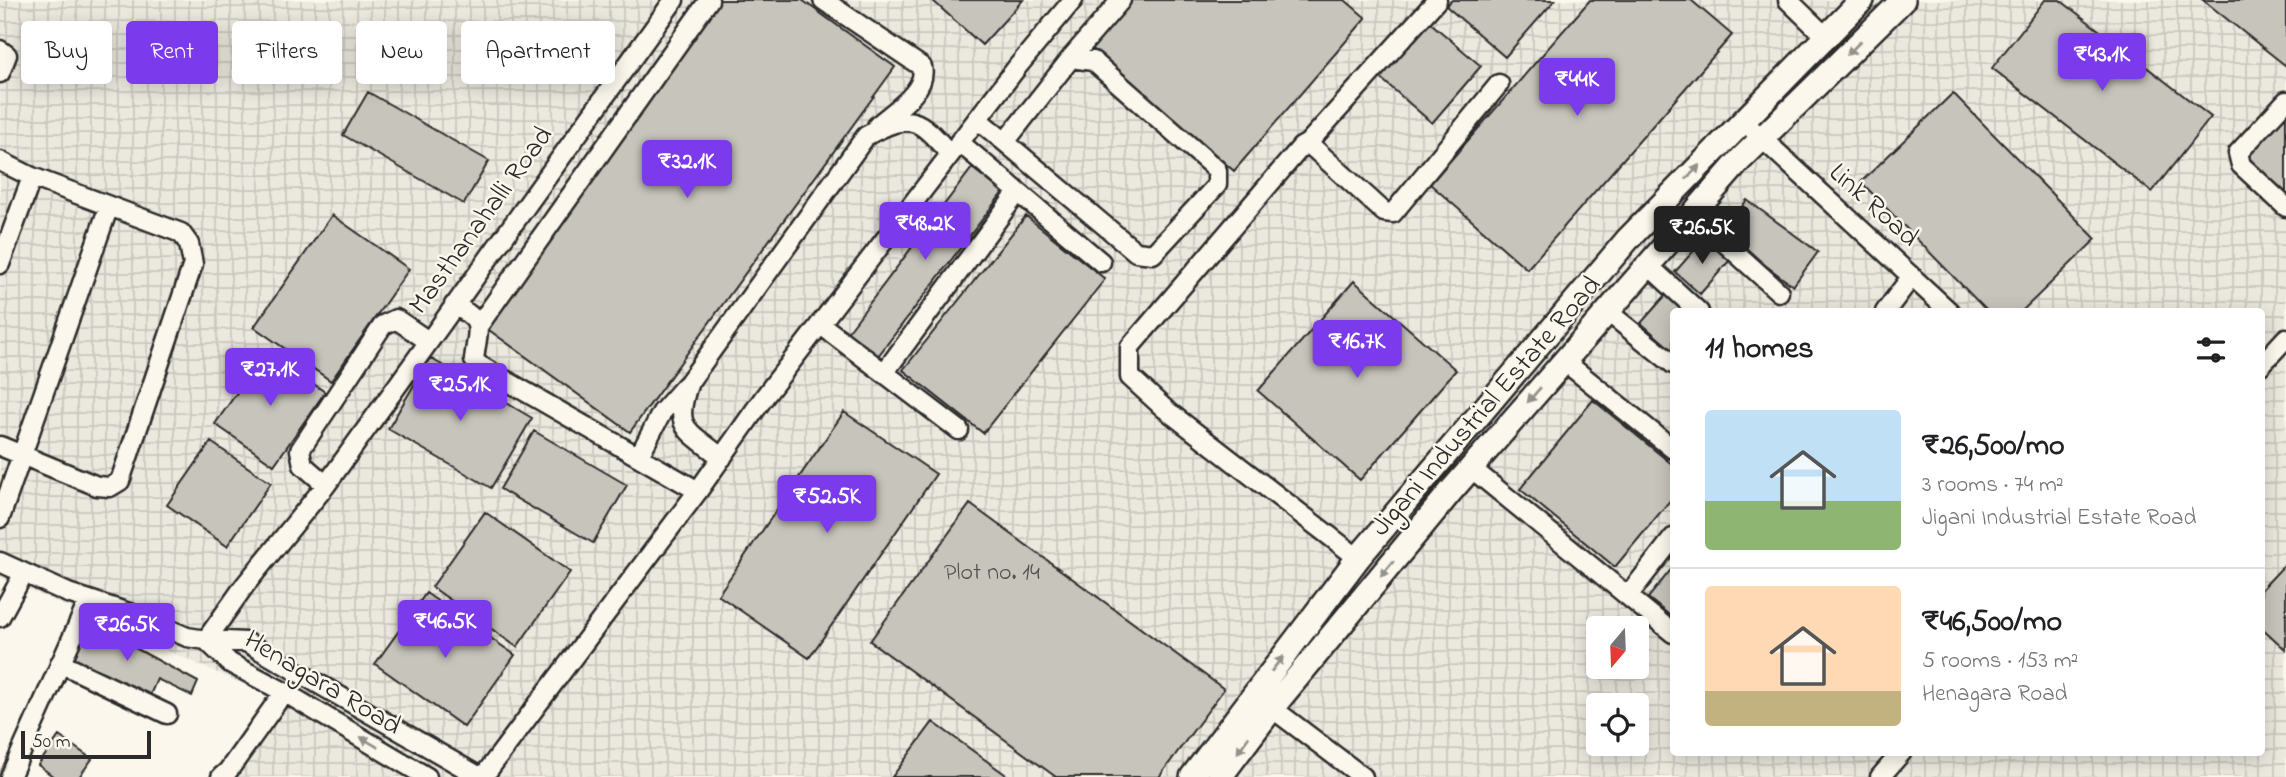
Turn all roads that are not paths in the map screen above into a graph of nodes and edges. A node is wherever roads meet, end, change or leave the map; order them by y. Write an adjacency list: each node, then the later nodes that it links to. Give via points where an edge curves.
1 (674, 0): 34 (street, Masthanahalli Road)
2 (709, 0): 40 (street)
3 (823, 0): 18 (street, via 922,67 922,81 916,90)
4 (1073, 0): 16 (street)
5 (1121, 0): 12 (street)
6 (1437, 0): 21 (street)
7 (1862, 0): 10 (main road, Jigani Industrial Estate Road)
8 (1903, 0): 19 (main road, Jigani Industrial Estate Road, one-way to 19)
9 (1793, 2): 10 (street)
10 (1826, 37): 17 (main road, Jigani Industrial Estate Road)
11 (0, 50): 13 (street, via 7,55)
12 (1071, 58): 20 (street); 20 (street, via 1094,61 1217,170 1217,186 1153,254 1136,252)
13 (0, 73)
14 (1499, 84): 21 (street, via 1393,213 1384,212)
15 (2286, 101): 27 (street, via 2238,153 2241,165)
16 (977, 119): 20 (street); 22 (street)
17 (1743, 121): 19 (street, Link Road); 59 (main road, Jigani Industrial Estate Road, one-way to 17, via 1628,239)
18 (866, 136): 22 (street, via 892,123 919,122); 47 (street)
19 (1761, 139): 28 (main road, Jigani Industrial Estate Road); 32 (street, Link Road)
20 (1005, 142)
21 (1308, 144): 59 (street, via 1130,347 1130,377)
22 (955, 148): 25 (street); 39 (street)
23 (0, 161): 24 (street)
24 (32, 177): 26 (street); 30 (street)
25 (1018, 192): 29 (street); 46 (street)
26 (109, 206): 51 (street); 51 (street, via 181,233 193,264 120,481 110,487 97,486)
27 (2286, 207)
28 (1693, 214): 31 (main road, Jigani Industrial Estate Road); 33 (street)
29 (1101, 261)
30 (0, 264)
31 (1648, 265): 35 (street); 38 (main road, Jigani Industrial Estate Road)
32 (1912, 276): 36 (street); 37 (street, Link Road)
33 (1779, 292)
34 (454, 305): 40 (street, via 471,314); 42 (street, Masthanahalli Road)
35 (1695, 308)
36 (1888, 308)
37 (1946, 308)
38 (1608, 312): 43 (main road, Jigani Industrial Estate Road); 45 (street)
39 (820, 324): 46 (street); 53 (street)
40 (479, 325): 52 (street, via 474,360 479,365)
41 (2286, 338): 44 (street)
42 (428, 341): 55 (street, Masthanahalli Road); 55 (street, via 396,320 383,325 300,450 303,465)
43 (1564, 361): 50 (street); 54 (main road, Jigani Industrial Estate Road, one-way to 54)
44 (2265, 361)
45 (1670, 362)
46 (884, 373): 48 (street)
47 (689, 382): 52 (street, via 662,412); 53 (street, via 680,417)
48 (960, 430)
49 (0, 446): 51 (street)
50 (1670, 448)
51 (22, 455): 57 (street)
52 (639, 456): 56 (street)
53 (722, 457): 56 (street)
54 (1471, 468): 62 (street); 69 (main road, Jigani Industrial Estate Road, one-way to 69)
55 (326, 485): 66 (street, Masthanahalli Road)
56 (698, 491): 75 (street)
57 (0, 518)
58 (1670, 542): 62 (street)
59 (1358, 558): 76 (main road, Jigani Industrial Estate Road, one-way to 59)
60 (0, 562): 61 (street)
61 (24, 573): 63 (street); 64 (street)
62 (1628, 596): 65 (street)
63 (89, 600): 66 (street); 67 (street)
64 (0, 617)
65 (1670, 631)
66 (206, 640): 68 (street, Henagara Road, via 230,663); 75 (street, Henagara Road, via 246,642)
67 (60, 663): 70 (street); 72 (street)
68 (284, 692): 73 (street); 74 (street, Henagara Road, one-way to 68)
69 (1272, 708): 77 (main road, Jigani Industrial Estate Road, one-way to 77); 78 (street)
70 (167, 713)
71 (1898, 756): 79 (street)
72 (10, 777)
73 (221, 777)
74 (427, 777)
75 (481, 777)
76 (1192, 777)
77 (1220, 777)
78 (1363, 777)
79 (1880, 777)

